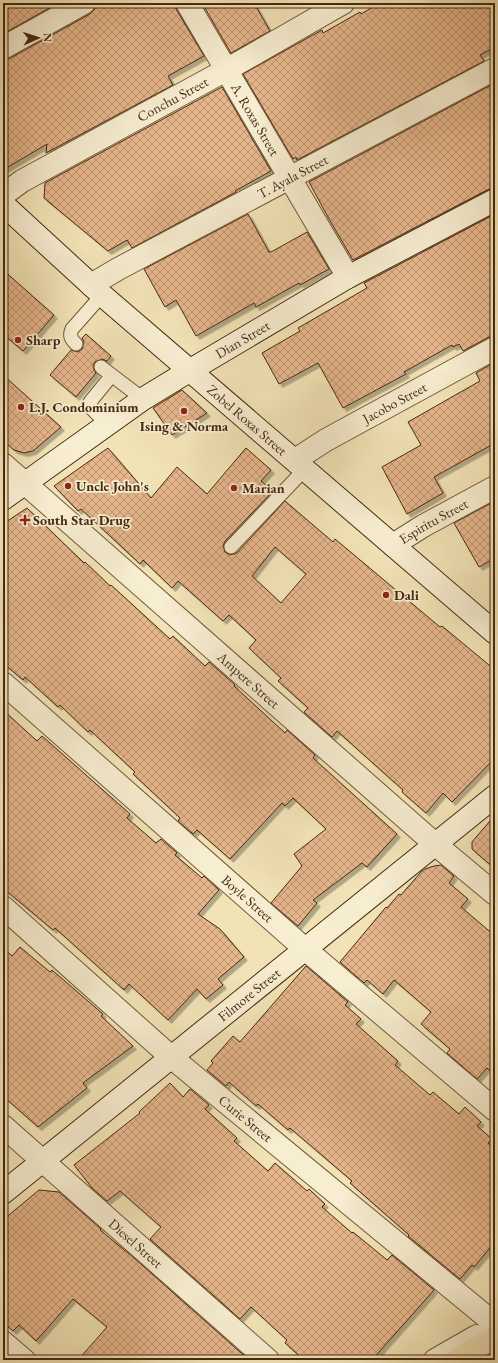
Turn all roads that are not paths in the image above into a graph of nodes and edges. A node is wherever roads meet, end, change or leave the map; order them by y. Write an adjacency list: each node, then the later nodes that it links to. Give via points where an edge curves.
1 (84, 3): 4 (street)
2 (187, 3): 6 (street, A. Roxas Street)
3 (343, 3): 6 (street, Conchu Street)
4 (3, 48)
5 (495, 69): 7 (street, T. Ayala Street)
6 (226, 70): 7 (street, A. Roxas Street); 8 (street, Conchu Street, via 22,181)
7 (290, 178): 11 (street, A. Roxas Street); 12 (street, T. Ayala Street)
8 (3, 195)
9 (495, 200): 11 (street, Dian Street)
10 (3, 204): 12 (street, Zobel Roxas Street)
11 (348, 277): 15 (street, Dian Street)
12 (97, 290): 13 (lane, via 70,334); 15 (street, Zobel Roxas Street)
13 (76, 344)
14 (495, 348): 19 (street, Jacobo Street, via 326,440)
15 (189, 371): 16 (street, Dian Street); 19 (street, Zobel Roxas Street)
16 (143, 399): 17 (street, Dian Street); 17 (lane, via 107,371 90,402 91,408)
17 (108, 425): 20 (street, Dian Street)
18 (3, 464): 20 (street, Ampere Street)
19 (300, 465): 23 (street, Zobel Roxas Street); 24 (lane)
20 (25, 483): 22 (street, Dian Street); 28 (street, Ampere Street)
21 (495, 487): 23 (street, Espiritu Street)
22 (3, 499)
23 (393, 545): 25 (street, Zobel Roxas Street)
24 (231, 547)
25 (495, 633)
26 (3, 683): 31 (street, Boyle Street)
27 (495, 796): 28 (street, Filmore Street)
28 (435, 844): 29 (street, Ampere Street); 31 (street, Filmore Street)
29 (495, 894)
30 (3, 907): 32 (street, Curie Street)
31 (305, 949): 32 (street, Filmore Street); 33 (street, Boyle Street)
32 (171, 1057): 35 (street, Filmore Street); 37 (street, Curie Street)
33 (495, 1110)
34 (3, 1126): 35 (street, Diesel Street)
35 (43, 1161): 36 (street, Filmore Street); 41 (street, Diesel Street)
36 (3, 1193)
37 (495, 1325): 42 (street)
38 (495, 1337): 43 (highway)
39 (3, 1342): 40 (street)
40 (24, 1360)
41 (268, 1360)
42 (435, 1360)
43 (456, 1360)

